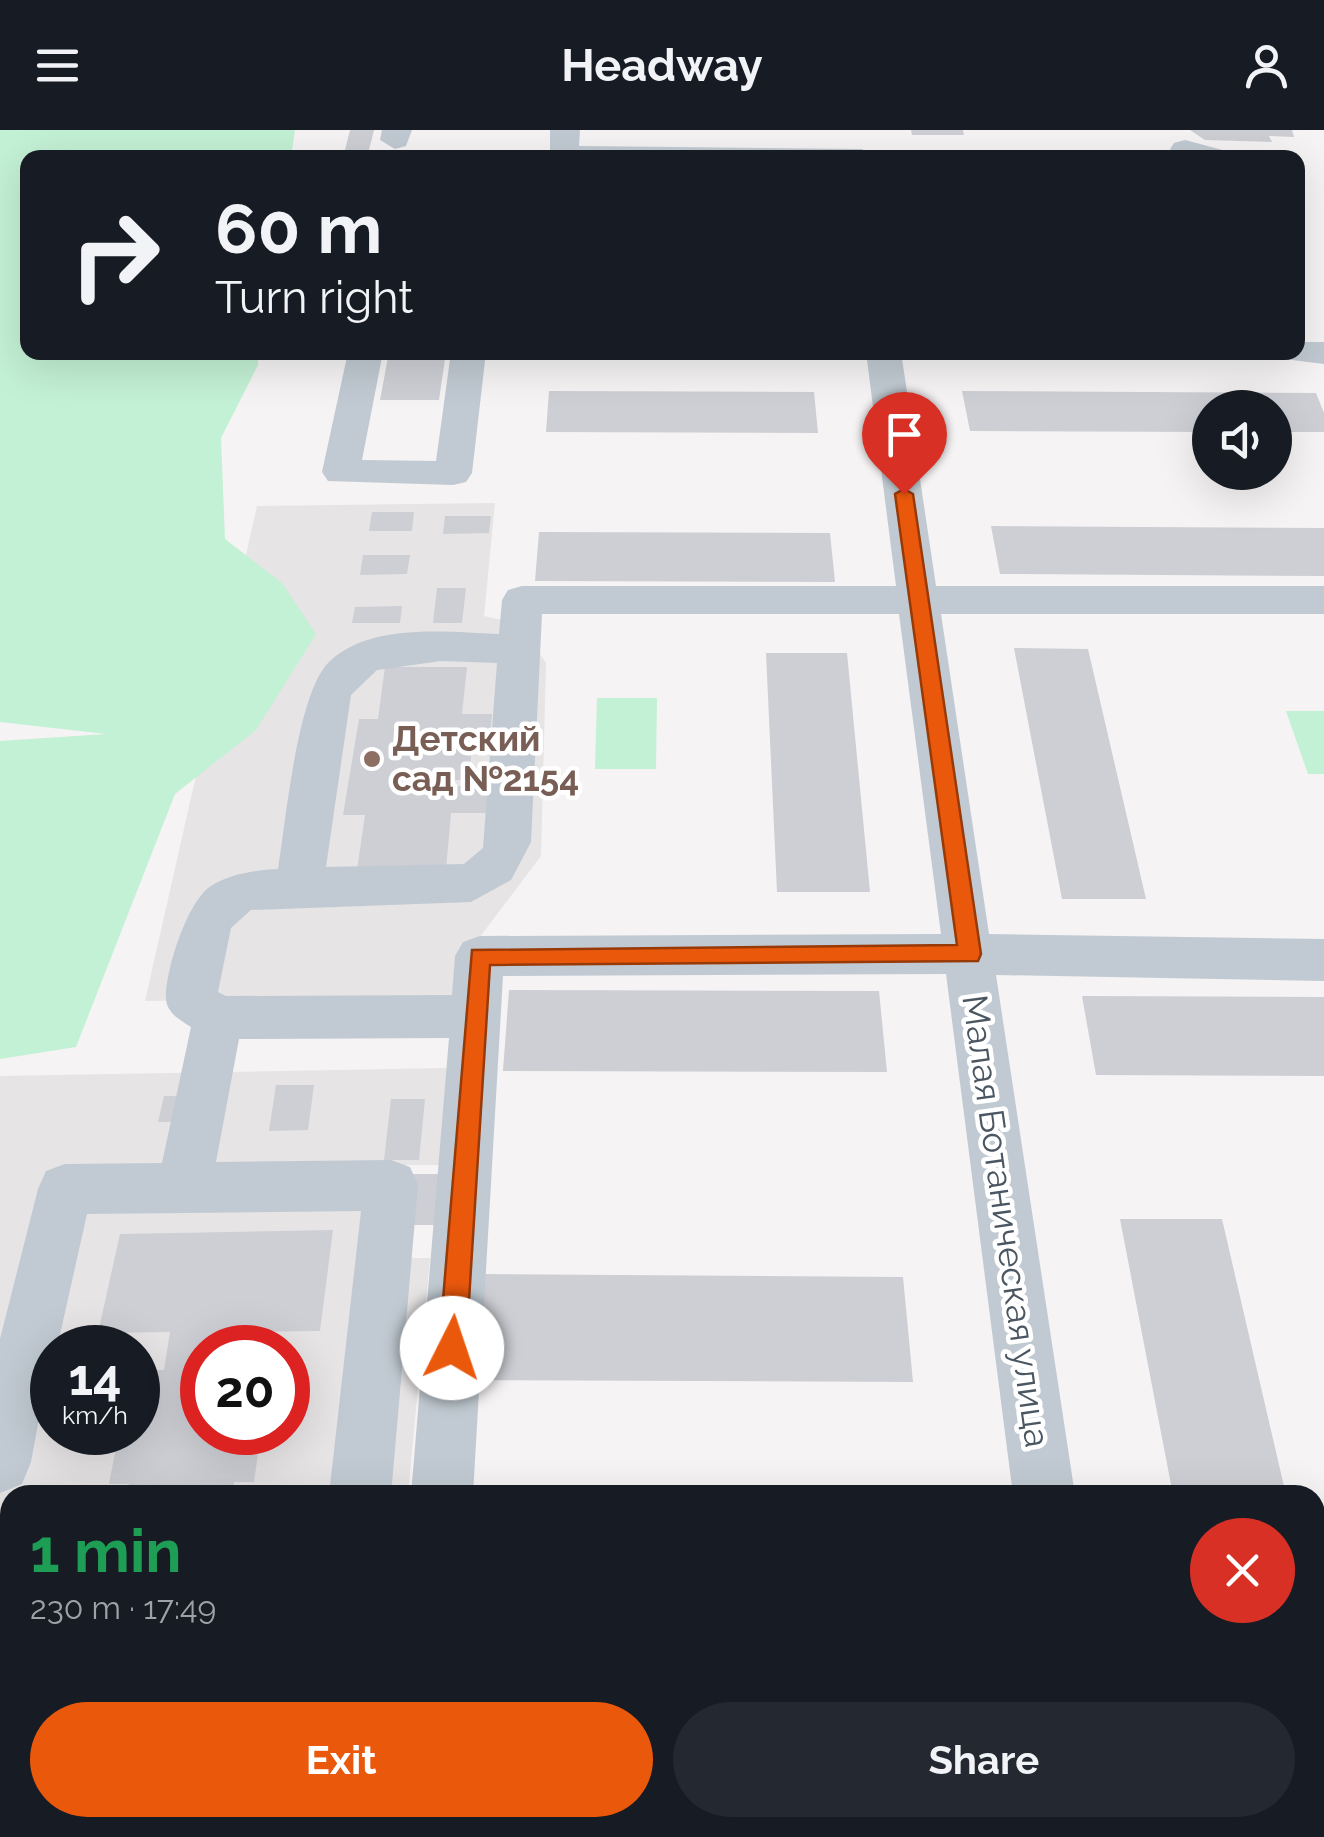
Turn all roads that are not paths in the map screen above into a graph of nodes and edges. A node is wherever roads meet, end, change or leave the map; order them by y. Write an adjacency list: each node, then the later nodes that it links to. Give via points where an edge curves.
1 (364, 360): 2 (street, via 341,472 453,473)
2 (468, 360)
3 (884, 360): 5 (street, Малая Ботаническая улица)
4 (1324, 600): 5 (street)
5 (920, 601): 6 (street, via 522,600); 8 (street, Малая Ботаническая улица)
6 (519, 649): 7 (street, via 390,650 368,654 336,678); 7 (street, via 508,842 490,874 453,885)
7 (299, 886): 11 (street, via 240,890 210,914 191,1000)
8 (970, 954): 9 (street); 10 (street, via 480,956); 16 (street, Малая Ботаническая улица)
9 (1324, 960)
10 (476, 1016): 11 (street); 15 (street)
11 (218, 1018): 12 (street)
12 (184, 1188): 13 (street, via 64,1189); 14 (street, via 390,1185)
13 (0, 1462)
14 (361, 1485)
15 (443, 1485)
16 (1043, 1485)

